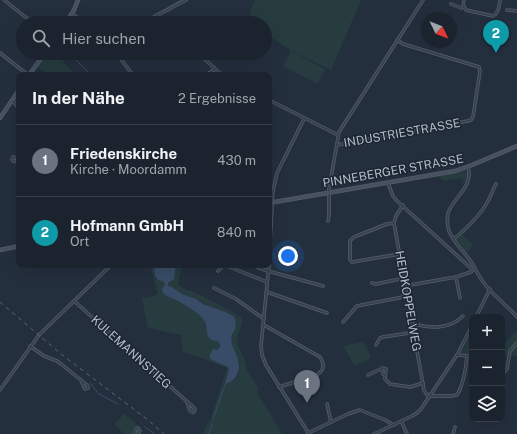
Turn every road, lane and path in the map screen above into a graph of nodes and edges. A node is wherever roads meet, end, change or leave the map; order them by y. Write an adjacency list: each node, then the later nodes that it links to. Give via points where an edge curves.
1 (4, 0): 13 (street)
2 (78, 0): 11 (main road)
3 (186, 0): 12 (street)
4 (423, 0): 16 (street)
5 (464, 0): 8 (street)
6 (500, 0): 8 (street, via 496,15 493,16 466,10)
7 (451, 4): 8 (street)
8 (464, 7)
9 (507, 10): 10 (street)
10 (517, 11)
11 (72, 13): 14 (main road); 15 (street)
12 (157, 15)
13 (25, 16)
14 (70, 16)
15 (76, 16)
16 (397, 40): 34 (street); 35 (street, INDUSTRIESTRASSE, via 478,67 480,71 473,117 468,121)
17 (0, 53): 22 (street)
18 (40, 60): 23 (main road)
19 (121, 60): 24 (street)
20 (205, 60): 21 (street)
21 (215, 69): 25 (street); 26 (street)
22 (24, 72)
23 (30, 72)
24 (131, 72)
25 (210, 72)
26 (218, 72)
27 (16, 94): 28 (main road)
28 (12, 100): 30 (street); 31 (main road)
29 (272, 102): 33 (street)
30 (16, 105)
31 (2, 112): 32 (main road)
32 (0, 118)
33 (304, 118): 34 (street); 40 (street, via 277,173)
34 (338, 135): 35 (street)
35 (337, 145): 41 (street)
36 (517, 146): 37 (main road, PINNEBERGER STRASSE)
37 (468, 167): 38 (main road, PINNEBERGER STRASSE); 47 (street, via 468,182 451,207 447,218)
38 (388, 183): 41 (main road, PINNEBERGER STRASSE); 44 (street, via 393,196)
39 (496, 184): 47 (street, via 481,212)
40 (273, 191): 42 (street)
41 (329, 192): 43 (main road, PINNEBERGER STRASSE); 45 (street)
42 (272, 196)
43 (272, 202)
44 (403, 205): 46 (street); 57 (street, via 473,270)
45 (328, 221)
46 (394, 223): 50 (street, HEIDKOPPELWEG); 50 (street, via 352,238 350,260 352,262)
47 (454, 239): 64 (street)
48 (16, 247): 49 (main road)
49 (0, 250)
50 (400, 254): 58 (street, HEIDKOPPELWEG)
51 (108, 268): 68 (street)
52 (221, 268): 55 (street)
53 (232, 268): 59 (street)
54 (259, 268): 56 (street)
55 (218, 271)
56 (268, 271): 59 (street); 62 (street)
57 (456, 277): 61 (street); 67 (street)
58 (405, 278): 60 (street); 66 (street, HEIDKOPPELWEG)
59 (267, 282): 65 (street)
60 (372, 283)
61 (410, 284)
62 (323, 286)
63 (214, 288): 75 (street, via 230,295)
64 (490, 289): 70 (street); 72 (street)
65 (267, 292): 71 (street); 75 (street)
66 (408, 296): 76 (street, via 357,306); 77 (street, HEIDKOPPELWEG)
67 (460, 298)
68 (74, 302): 83 (street); 94 (street, KULEMANNSTIEG)
69 (517, 310): 70 (street)
70 (514, 312): 74 (street)
71 (327, 313)
72 (478, 314)
73 (463, 316): 77 (street, via 442,327)
74 (517, 317)
75 (264, 319): 78 (street)
76 (343, 322)
77 (413, 324): 80 (street, HEIDKOPPELWEG)
78 (264, 326): 91 (street, via 261,346 263,359); 91 (street, via 320,357 324,365 317,375)
79 (469, 332): 84 (street)
80 (415, 334): 82 (street, via 383,337); 90 (street, HEIDKOPPELWEG)
81 (517, 343): 86 (street, via 510,351)
82 (376, 345)
83 (30, 346): 89 (street, via 57,361); 92 (street)
84 (457, 355): 93 (street); 93 (street, via 468,356 459,392 451,396)
85 (382, 369): 87 (street); 88 (street); 88 (street, via 386,369)
86 (505, 370)
87 (368, 375)
88 (385, 375): 90 (street, via 390,384 410,387)
89 (81, 380)
90 (423, 383): 93 (street, HEIDKOPPELWEG, via 424,390)
91 (279, 387): 100 (street)
92 (0, 390)
93 (429, 396): 96 (street, via 416,413)
94 (187, 402): 94 (street, KULEMANNSTIEG, via 190,411 194,412 195,409)
95 (327, 404): 97 (street)
96 (401, 421): 98 (street); 102 (street)
97 (331, 422): 98 (street, via 360,410); 100 (street)
98 (394, 425): 101 (street)
99 (455, 427): 103 (street)
100 (309, 433)
101 (374, 434)
102 (407, 434)
103 (453, 434)

